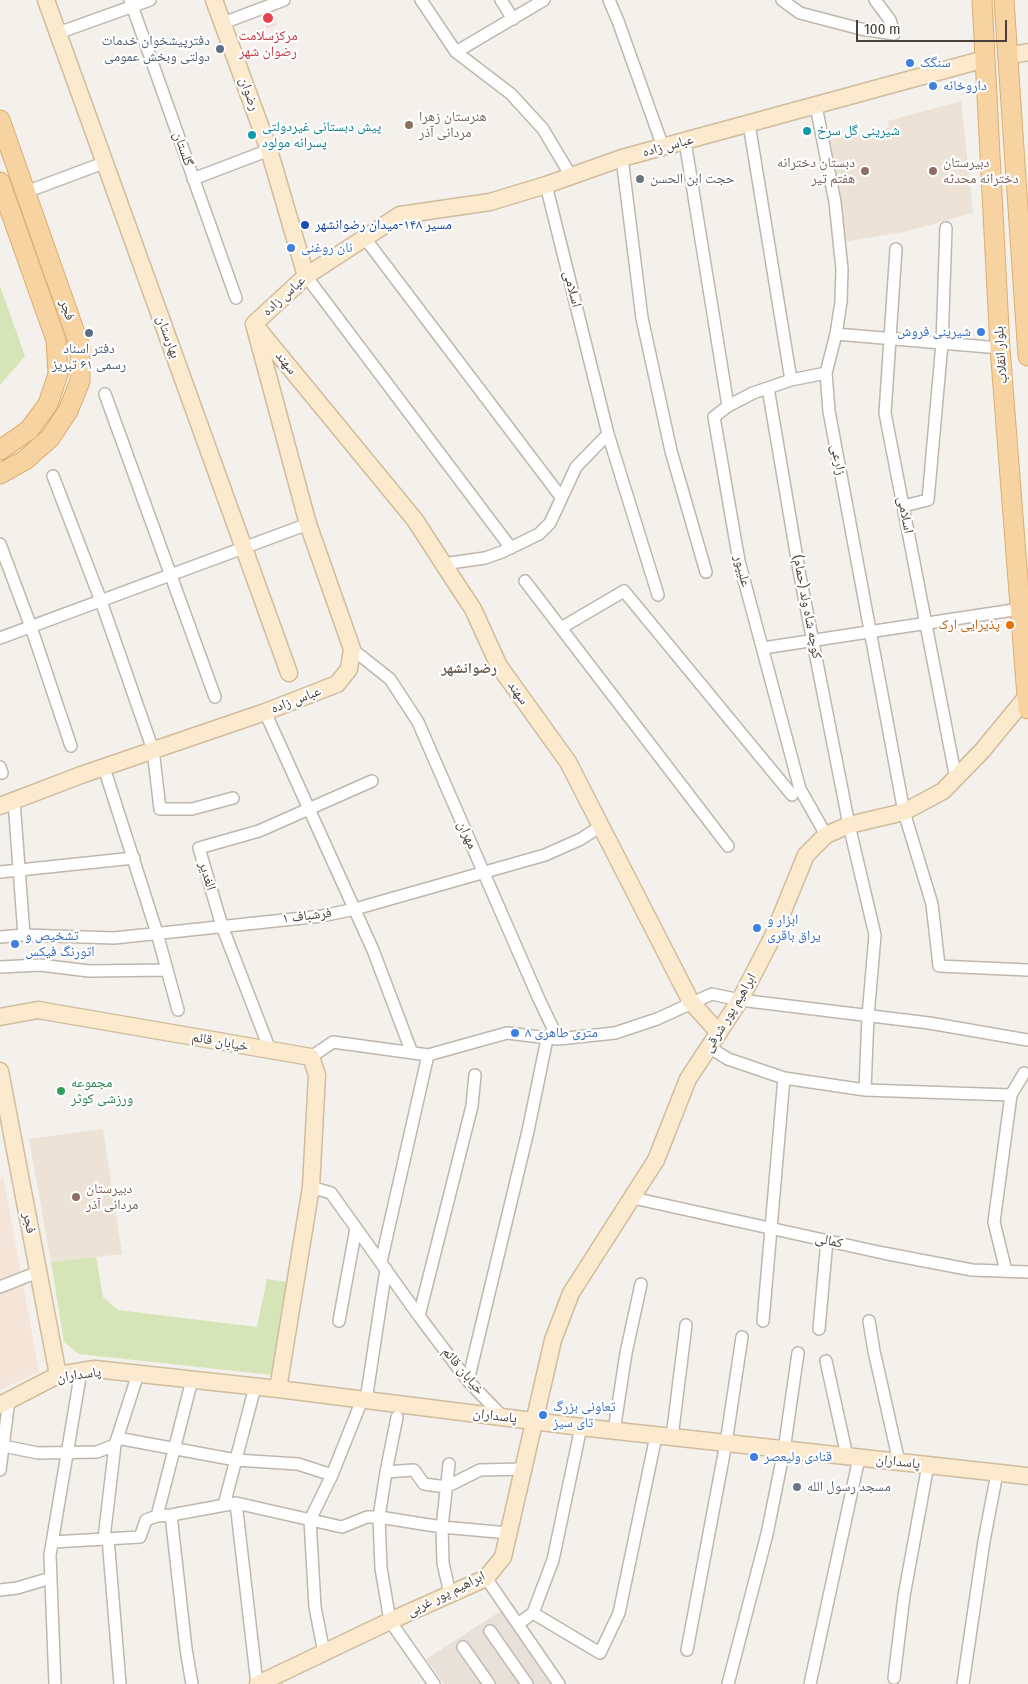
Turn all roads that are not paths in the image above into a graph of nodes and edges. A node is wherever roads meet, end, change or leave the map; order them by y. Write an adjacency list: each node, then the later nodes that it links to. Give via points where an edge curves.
1 (46, 0): 16 (street, بهارستان)
2 (150, 0): 13 (street)
3 (214, 0): 15 (street, رضوان)
4 (284, 0): 15 (street)
5 (421, 0): 17 (street)
6 (501, 0): 14 (street)
7 (544, 0): 14 (street)
8 (609, 0): 25 (street)
9 (782, 0): 10 (street, via 800,13 894,34 890,20)
10 (875, 0)
11 (982, 0): 20 (main road, بلوار انقلاب)
12 (1004, 0): 19 (main road, بلوار انقلاب)
13 (131, 3): 16 (street); 30 (street, گلستان)
14 (512, 19): 17 (street)
15 (223, 23): 26 (street, رضوان)
16 (58, 32): 28 (street, بهارستان)
17 (456, 52): 29 (street, via 511,94 543,129)
18 (1028, 52): 19 (street)
19 (1007, 56): 20 (main road); 31 (main road, بلوار انقلاب)
20 (985, 59): 21 (street, عباس زاده); 40 (main road, بلوار انقلاب)
21 (816, 106): 23 (street, عباس زاده); 44 (street, زارعی, via 835,202 842,268)
22 (0, 120): 34 (main road, فجر)
23 (749, 124): 24 (street, عباس زاده); 50 (street)
24 (685, 141): 25 (street, عباس زاده); 53 (street)
25 (663, 147): 27 (street, عباس زاده)
26 (269, 150): 30 (street); 38 (street, رضوان)
27 (622, 158): 29 (street, عباس زاده); 65 (street, via 642,318 671,451)
28 (106, 162): 34 (street); 63 (street, بهارستان)
29 (571, 176): 32 (street, عباس زاده)
30 (193, 179): 41 (street, گلستان)
31 (1022, 180): 39 (main road, بلوار انقلاب)
32 (546, 185): 36 (street, عباس زاده, via 490,202 400,215); 54 (street, اسلامی)
33 (3, 190): 34 (main road); 55 (main road, فجر, via 56,340 58,374 48,404 29,430)
34 (26, 192): 56 (main road, فجر, via 80,347 80,382 68,412 50,438 25,460)
35 (946, 228): 46 (street)
36 (364, 237): 38 (street, عباس زاده); 58 (street)
37 (896, 249): 45 (street, اسلامی)
38 (306, 276): 42 (street, عباس زاده); 62 (street)
39 (1023, 288): 40 (main road, via 1016,276 1008,273 1002,276); 43 (main road, بلوار انقلاب)
40 (997, 290): 47 (main road, بلوار انقلاب)
41 (236, 298)
42 (254, 324): 60 (street, عباس زاده); 64 (street, سهند, via 415,520)
43 (1027, 329): 48 (main road, بلوار انقلاب)
44 (836, 334): 45 (street); 49 (street, زارعی)
45 (890, 339): 46 (street); 59 (street, اسلامی, via 885,412)
46 (942, 343): 47 (street); 59 (street, via 928,500)
47 (1000, 348): 70 (main road, بلوار انقلاب)
48 (1028, 356)
49 (826, 372): 50 (street, علیپور); 74 (street, زارعی, via 829,411)
50 (791, 380): 51 (street, علیپور)
51 (768, 388): 53 (street, علیپور); 76 (street, کوچه شاه ولد (حمام))
52 (105, 394): 66 (street)
53 (728, 406): 77 (street, علیپور, via 714,417 739,560)
54 (608, 434): 58 (street, via 576,467); 68 (street, اسلامی)
55 (0, 450)
56 (0, 474)
57 (53, 476): 69 (street)
58 (561, 497): 62 (street, via 550,523 539,534)
59 (903, 506): 71 (street, اسلامی)
60 (308, 524): 63 (street); 78 (street, عباس زاده)
61 (0, 544): 72 (street)
62 (511, 548): 64 (street, via 485,558)
63 (244, 549): 66 (street); 79 (street, بهارستان)
64 (443, 564): 94 (street, سهند, via 473,609 499,666 568,762)
65 (706, 572)
66 (172, 575): 69 (street); 80 (street)
67 (526, 581): 73 (street)
68 (658, 595)
69 (101, 601): 72 (street); 84 (street)
70 (1020, 609): 71 (street); 81 (main road, بلوار انقلاب)
71 (925, 624): 74 (street); 86 (street, اسلامی)
72 (31, 627): 75 (street); 83 (street)
73 (561, 628): 88 (street, via 624,591); 96 (street)
74 (870, 632): 76 (street); 92 (street, زارعی)
75 (0, 638)
76 (813, 640): 77 (street); 93 (street, کوچه شاه ولد (حمام))
77 (762, 648): 95 (street, علیپور, via 800,789)
78 (352, 649): 82 (street, عباس زاده, via 349,669 337,684); 100 (street, مهران, via 390,680 418,722)
79 (289, 673)
80 (215, 697)
81 (1028, 700): 86 (street, ابراهیم پور شرقی)
82 (265, 712): 84 (street, عباس زاده); 91 (street)
83 (71, 746)
84 (153, 750): 89 (street, via 160,808 192,808); 90 (street, عباس زاده)
85 (107, 777): 97 (street)
86 (956, 779): 92 (street, ابراهیم پور شرقی, via 943,791)
87 (372, 781): 91 (street, الغدیر)
88 (792, 795)
89 (233, 798)
90 (7, 803): 98 (street)
91 (310, 810): 101 (street); 102 (street, الغدیر, via 259,831 199,848)
92 (904, 812): 93 (street, ابراهیم پور شرقی); 108 (street, زارعی, via 932,904 939,966)
93 (849, 825): 95 (street, ابراهیم پور شرقی); 112 (street, کوچه شاه ولد (حمام), via 875,935)
94 (601, 826): 100 (street, فرشباف ۱, via 545,855); 110 (street, سهند)
95 (826, 836): 109 (street, ابراهیم پور شرقی, via 806,855 772,938)
96 (728, 846)
97 (134, 858): 98 (street); 103 (street)
98 (20, 870): 99 (street); 104 (street)
99 (0, 872)
100 (484, 873): 101 (street, فرشباف ۱); 115 (street, مهران, via 538,998)
101 (355, 909): 102 (street, فرشباف ۱, via 322,916); 119 (street, via 374,950)
102 (222, 926): 103 (street, فرشباف ۱); 118 (street, الغدیر)
103 (157, 934): 104 (street, فرشباف ۱, via 114,938); 107 (street)
104 (24, 935): 105 (street, فرشباف ۱)
105 (0, 937)
106 (0, 967): 107 (street, via 40,965 90,971)
107 (167, 970): 111 (street)
108 (1028, 970)
109 (740, 1000): 110 (street, via 712,994); 112 (street); 114 (street, ابراهیم پور شرقی)
110 (691, 1002): 114 (street, سهند); 115 (street, via 657,1019 615,1033)
111 (178, 1010)
112 (868, 1016): 116 (street); 127 (street, کوچه شاه ولد (حمام))
113 (0, 1017): 118 (street, خیابان قائم, via 38,1010)
114 (718, 1033): 117 (street, ابراهیم پور شرقی)
115 (552, 1039): 120 (street, via 507,1033); 153 (street)
116 (1028, 1040)
117 (709, 1047): 125 (street, via 728,1058); 130 (street, ابراهیم پور شرقی, via 688,1079 656,1160)
118 (270, 1050): 121 (street, خیابان قائم)
119 (412, 1053): 120 (street); 121 (street, via 333,1042)
120 (428, 1054): 134 (street)
121 (311, 1057): 129 (street, via 317,1075)
122 (0, 1071): 126 (street, فجر)
123 (1024, 1073): 128 (street)
124 (475, 1075): 140 (street, via 472,1106)
125 (784, 1078): 127 (street); 132 (street)
126 (2, 1088): 136 (street, فجر)
127 (865, 1090): 128 (street)
128 (1011, 1095): 135 (street, via 994,1222)
129 (311, 1188): 131 (street, خیابان قائم, via 332,1193); 155 (street)
130 (632, 1198): 132 (street, کمالی); 160 (street, ابراهیم پور شرقی, via 571,1293 553,1340)
131 (356, 1228): 134 (street, خیابان قائم); 141 (street)
132 (771, 1228): 133 (street, کمالی); 142 (street)
133 (826, 1240): 135 (street, کمالی, via 972,1270); 145 (street)
134 (383, 1266): 140 (street, خیابان قائم); 156 (street)
135 (1006, 1271): 137 (street, کمالی)
136 (38, 1272): 139 (street); 151 (street, فجر)
137 (1028, 1272)
138 (641, 1284): 162 (street)
139 (0, 1286)
140 (419, 1316): 153 (street, خیابان قائم)
141 (339, 1321)
142 (763, 1321)
143 (869, 1321): 172 (street)
144 (686, 1325): 163 (street)
145 (819, 1329)
146 (742, 1338): 165 (street)
147 (798, 1353): 168 (street)
148 (826, 1361): 170 (street)
149 (81, 1372): 150 (street, پاسداران, via 96,1370); 151 (street, پاسداران); 169 (street)
150 (138, 1374): 152 (street, پاسداران); 164 (street)
151 (58, 1375): 157 (street, پاسداران)
152 (192, 1380): 154 (street, پاسداران); 167 (street)
153 (468, 1381): 159 (street, خیابان قائم)
154 (255, 1387): 155 (street, پاسداران); 171 (street)
155 (278, 1389): 156 (street, پاسداران)
156 (364, 1400): 159 (street, پاسداران); 179 (street)
157 (4, 1403): 166 (street)
158 (398, 1417): 177 (street)
159 (504, 1418): 160 (street, پاسداران)
160 (533, 1421): 161 (street, پاسداران); 175 (street, ابراهیم پور غربی)
161 (581, 1427): 162 (street, پاسداران); 196 (street, via 553,1560)
162 (614, 1431): 163 (street, پاسداران)
163 (664, 1436): 165 (street, پاسداران); 196 (street, via 620,1613 600,1653)
164 (116, 1441): 167 (street); 169 (street, via 96,1452); 190 (street)
165 (726, 1443): 168 (street, پاسداران); 201 (street)
166 (3, 1446): 169 (street, via 38,1453); 176 (street)
167 (174, 1448): 171 (street); 185 (street)
168 (784, 1450): 170 (street, پاسداران); 212 (street, via 767,1534)
169 (67, 1452): 191 (street)
170 (853, 1457): 172 (street, پاسداران); 213 (street)
171 (236, 1460): 179 (street, via 298,1464); 183 (street)
172 (899, 1462): 174 (street, پاسداران)
173 (449, 1464): 181 (street)
174 (928, 1465): 178 (street, پاسداران); 203 (street, via 904,1596)
175 (523, 1469): 181 (street, via 480,1470); 189 (street, ابراهیم پور غربی)
176 (0, 1470)
177 (386, 1472): 181 (street, via 414,1470 424,1484); 186 (street)
178 (997, 1473): 180 (street, پاسداران); 214 (street)
179 (332, 1475): 187 (street)
180 (1028, 1476)
181 (446, 1487): 188 (street)
182 (236, 1503): 183 (street); 187 (street); 207 (street)
183 (224, 1505): 184 (street)
184 (171, 1515): 185 (street); 206 (street)
185 (157, 1516): 190 (street, via 146,1520 140,1537)
186 (379, 1517): 187 (street, via 367,1517 342,1527); 188 (street); 197 (street, via 381,1568)
187 (310, 1520): 202 (street, via 315,1607)
188 (442, 1527): 189 (street); 195 (street, via 442,1563)
189 (509, 1533): 193 (street, ابراهیم پور غربی, via 503,1557)
190 (106, 1538): 191 (street); 205 (street)
191 (52, 1542): 192 (street)
192 (51, 1578): 194 (street); 204 (street)
193 (486, 1578): 195 (street, ابراهیم پور غربی); 198 (street)
194 (0, 1590)
195 (450, 1594): 197 (street, ابراهیم پور غربی)
196 (533, 1613): 198 (street)
197 (390, 1621): 202 (street, ابراهیم پور غربی); 208 (street)
198 (518, 1624): 211 (street)
199 (490, 1631): 210 (street)
200 (463, 1647): 209 (street)
201 (687, 1650)
202 (324, 1653): 207 (street, ابراهیم پور غربی)
203 (894, 1678)
204 (55, 1684)
205 (120, 1684)
206 (192, 1684)
207 (258, 1684)
208 (434, 1684)
209 (489, 1684)
210 (527, 1684)
211 (559, 1684)
212 (728, 1684)
213 (810, 1684)
214 (963, 1684)

